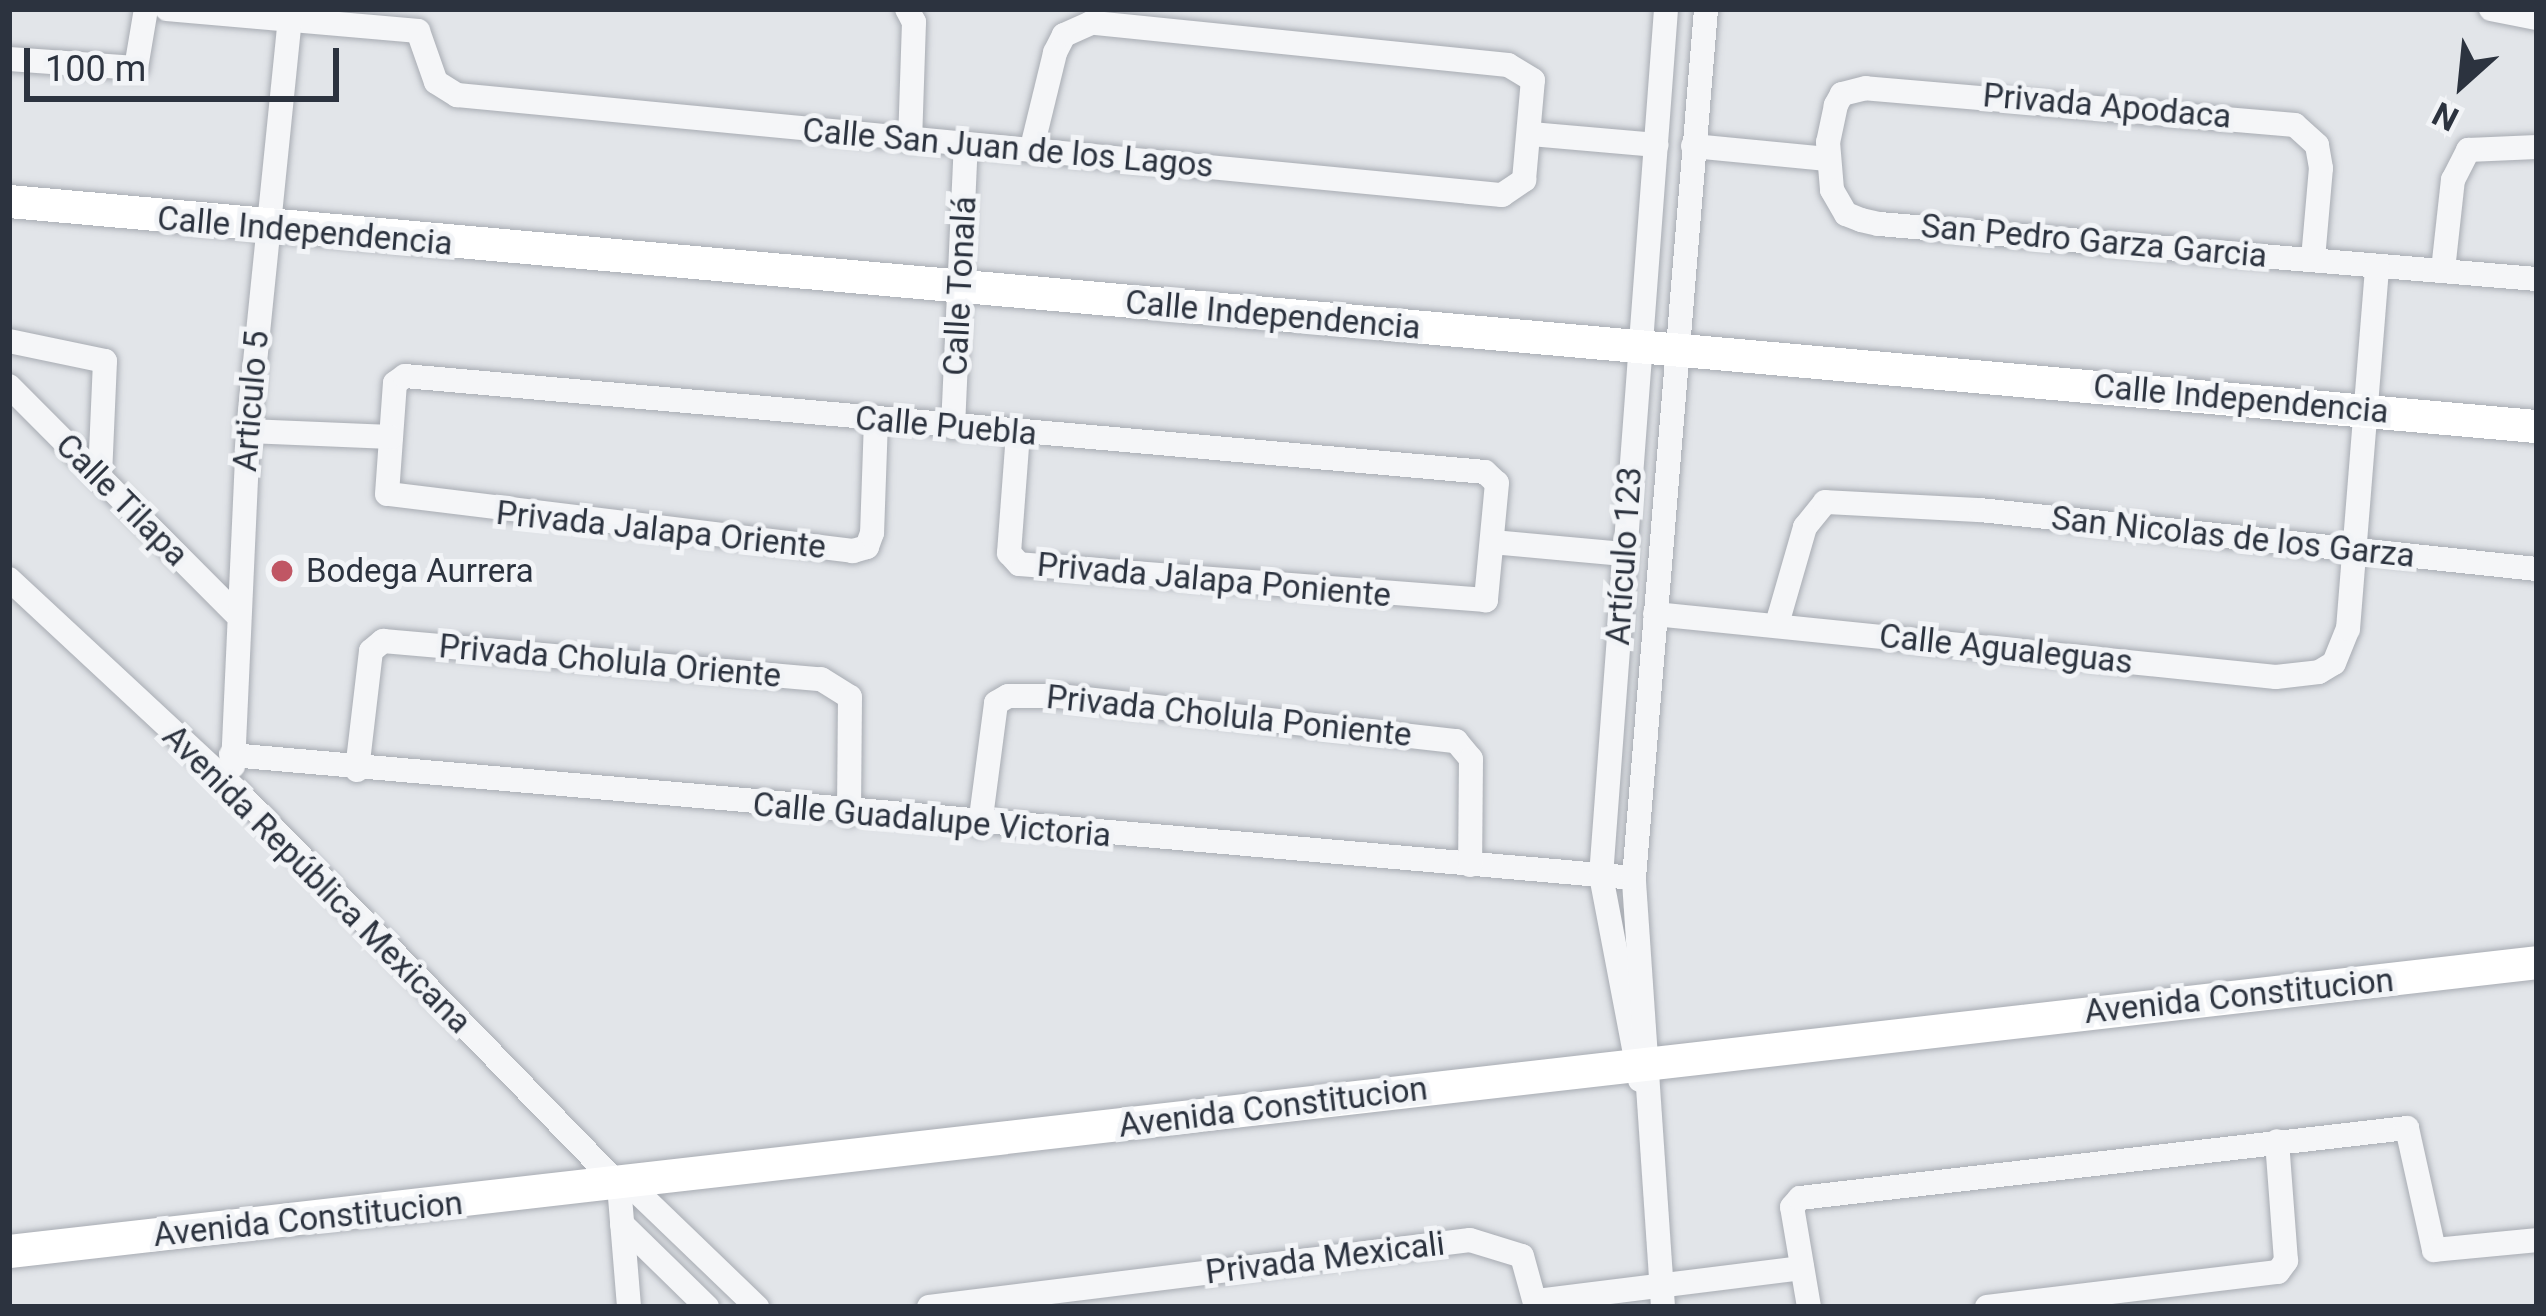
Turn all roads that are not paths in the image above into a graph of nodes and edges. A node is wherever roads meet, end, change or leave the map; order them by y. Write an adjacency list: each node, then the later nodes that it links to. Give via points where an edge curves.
1 (146, 9): 10 (street, via 136,68)
2 (167, 9): 7 (street)
3 (907, 9): 12 (street, via 914,22)
4 (1666, 9): 14 (street, Artículo 123)
5 (1706, 9): 15 (street, Artículo 123)
6 (2492, 9): 8 (street)
7 (291, 14): 9 (street); 20 (street, Articulo 5)
8 (2537, 18)
9 (422, 20): 12 (street, Calle San Juan de los Lagos, via 440,87 457,95)
10 (9, 59)
11 (1531, 134): 14 (street); 16 (street, Calle San Juan de los Lagos, via 1521,188 1502,196); 16 (street, via 1533,80 1508,65 1091,23 1064,35 1055,53)
12 (910, 140): 13 (street, Calle San Juan de los Lagos)
13 (966, 145): 16 (street, Calle San Juan de los Lagos); 25 (street, Calle Tonalá)
14 (1657, 145): 27 (street, Artículo 123)
15 (1693, 146): 18 (street); 28 (street, Artículo 123)
16 (1032, 147)
17 (2537, 147): 23 (street, via 2468,150 2453,180)
18 (1828, 159): 21 (street, San Pedro Garza Garcia, via 1846,214 1879,224); 21 (street, Privada Apodaca, via 1836,105 1853,89 2273,119 2307,130 2317,145)
19 (9, 202): 20 (street, Calle Independencia)
20 (268, 230): 25 (street, Calle Independencia); 34 (street, Articulo 5)
21 (2313, 259): 22 (street, San Pedro Garza Garcia)
22 (2377, 266): 23 (street, San Pedro Garza Garcia); 30 (street)
23 (2443, 270): 24 (street, San Pedro Garza Garcia)
24 (2537, 278)
25 (960, 287): 27 (street, Calle Independencia); 33 (street, Calle Tonalá)
26 (9, 341): 37 (street, via 84,350 104,361)
27 (1640, 347): 28 (street, Calle Independencia); 40 (street, Artículo 123)
28 (1675, 351): 30 (street, Calle Independencia); 44 (street, Artículo 123)
29 (9, 386): 37 (street, Calle Tilapa)
30 (2367, 411): 32 (street, Calle Independencia); 39 (street)
31 (876, 420): 33 (street, Calle Puebla); 36 (street, Calle Puebla, via 398,378); 36 (street, Privada Jalapa Oriente, via 872,533 866,547 853,551 392,500)
32 (2537, 426)
33 (953, 427): 35 (street, Calle Puebla)
34 (248, 431): 36 (street); 43 (street, Articulo 5)
35 (1018, 433): 38 (street, Calle Puebla, via 1492,476); 38 (street, Privada Jalapa Poniente, via 1009,553 1019,564 1481,602)
36 (391, 437)
37 (100, 477): 43 (street, Calle Tilapa)
38 (1492, 542): 40 (street)
39 (2354, 550): 41 (street, San Nicolas de los Garza); 45 (street, San Nicolas de los Garza, via 1825,502 1805,527); 45 (street, Calle Agualeguas, via 2344,646 2320,672 2276,677)
40 (1623, 554): 52 (street, Artículo 123)
41 (2537, 569)
42 (11, 583): 48 (street, Avenida República Mexicana)
43 (235, 614): 46 (street, Articulo 5)
44 (1655, 614): 45 (street, Calle Agualeguas); 53 (street, Artículo 123)
45 (1777, 624)
46 (231, 755): 47 (street, Calle Guadalupe Victoria); 48 (street, Articulo 5)
47 (357, 770): 49 (street, Calle Guadalupe Victoria); 49 (street, Privada Cholula Oriente, via 371,651 383,640 752,673 845,688)
48 (240, 794): 57 (street, Avenida República Mexicana)
49 (849, 814): 50 (street, Calle Guadalupe Victoria)
50 (980, 825): 51 (street, Calle Guadalupe Victoria); 51 (street, Privada Cholula Poniente, via 997,703 1059,696 1456,741 1471,759)
51 (1470, 865): 52 (street, Calle Guadalupe Victoria)
52 (1601, 876): 53 (street, Calle Guadalupe Victoria); 55 (street, Artículo 123)
53 (1634, 878): 55 (street, Artículo 123)
54 (2537, 962): 55 (street, Avenida Constitucion)
55 (1643, 1063): 57 (street, Avenida Constitucion); 62 (street, Artículo 123)
56 (2277, 1142): 59 (street, via 2407,1128 2434,1250); 61 (street, via 1801,1198 1792,1208); 69 (street, via 2286,1261 2278,1272)
57 (624, 1184): 58 (street); 60 (street, Avenida Constitucion); 67 (street)
58 (622, 1224): 65 (street); 66 (street)
59 (2537, 1240)
60 (9, 1251)
61 (1802, 1268): 62 (street); 68 (street)
62 (1662, 1295): 63 (street)
63 (1536, 1304): 64 (street, Privada Mexicali, via 1522,1256 1470,1240)
64 (944, 1306)
65 (629, 1307)
66 (707, 1307)
67 (757, 1307)
68 (1809, 1307)
69 (1987, 1307)

